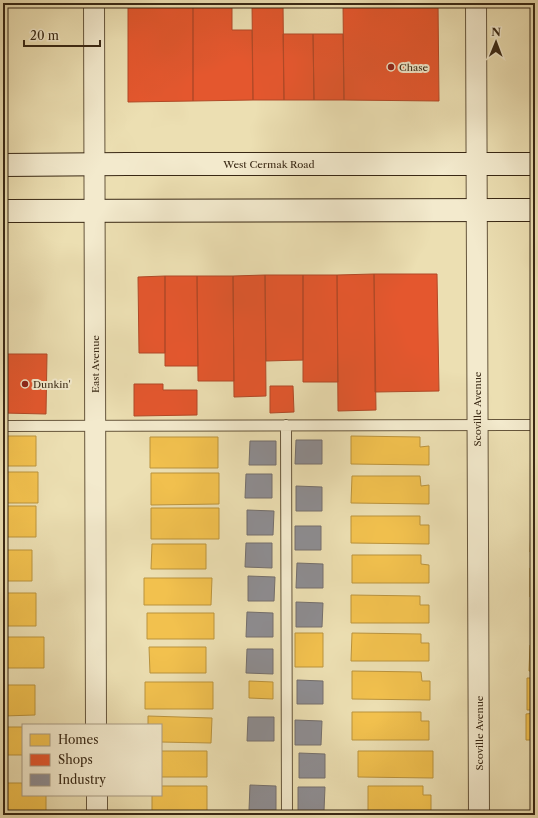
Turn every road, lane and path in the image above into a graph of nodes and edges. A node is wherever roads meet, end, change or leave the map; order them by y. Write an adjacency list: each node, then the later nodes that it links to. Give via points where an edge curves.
1 (94, 3): 4 (street, East Avenue)
2 (476, 3): 3 (street, Scoville Avenue)
3 (476, 163): 4 (main road, West Cermak Road); 5 (main road, West Cermak Road); 7 (street, Scoville Avenue)
4 (95, 164): 6 (main road, West Cermak Road); 10 (street, East Avenue)
5 (535, 164)
6 (3, 165)
7 (476, 210): 8 (main road); 10 (main road); 12 (street, Scoville Avenue)
8 (535, 210)
9 (3, 211): 10 (main road)
10 (95, 211): 15 (street, East Avenue)
11 (286, 425): 12 (lane); 15 (lane); 19 (lane)
12 (477, 425): 13 (lane); 20 (street, Scoville Avenue)
13 (535, 425)
14 (3, 426): 15 (lane)
15 (95, 426): 16 (street, East Avenue)
16 (96, 724)
17 (97, 796): 18 (street)
18 (97, 815)
19 (287, 815)
20 (479, 815)

